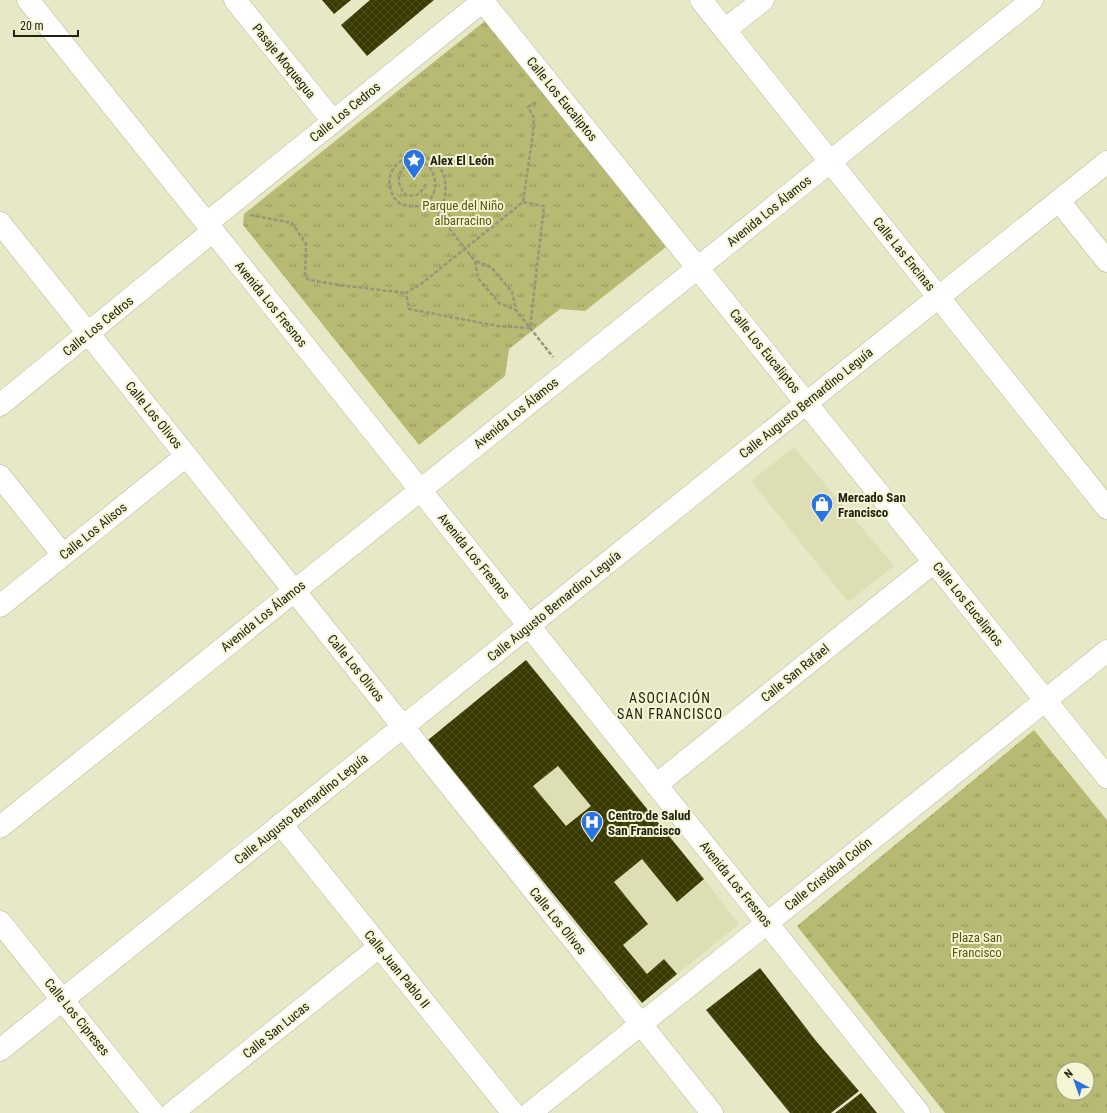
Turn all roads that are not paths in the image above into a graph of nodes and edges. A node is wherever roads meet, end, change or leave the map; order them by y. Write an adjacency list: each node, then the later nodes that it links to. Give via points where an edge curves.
1 (28, 0): 12 (street, Avenida Los Fresnos)
2 (235, 0): 8 (street, Pasaje Moquegua)
3 (483, 0): 8 (street, Calle Los Cedros); 15 (street, Calle Los Eucaliptos)
4 (701, 0): 7 (street, Calle Las Encinas)
5 (763, 0): 7 (street)
6 (1032, 0): 9 (street, Avenida Los Álamos)
7 (725, 30): 9 (street, Calle Las Encinas)
8 (333, 121): 12 (street, Calle Los Cedros)
9 (830, 162): 15 (street, Avenida Los Álamos); 16 (street, Calle Las Encinas)
10 (1107, 162): 11 (street, Calle Augusto Bernardino Leguía)
11 (1059, 201): 14 (street); 16 (street, Calle Augusto Bernardino Leguía)
12 (214, 222): 17 (street, Calle Los Cedros); 22 (street, Avenida Los Fresnos)
13 (0, 223): 17 (street, Calle Los Olivos)
14 (1107, 260)
15 (698, 268): 18 (street, Calle Los Eucaliptos); 22 (street, Avenida Los Álamos)
16 (939, 297): 18 (street, Calle Augusto Bernardino Leguía); 23 (street, Calle Las Encinas)
17 (88, 334): 19 (street, Calle Los Cedros); 20 (street, Calle Los Olivos)
18 (806, 403): 25 (street, Calle Los Eucaliptos); 28 (street, Calle Augusto Bernardino Leguía)
19 (0, 404)
20 (186, 456): 24 (street, Calle Los Alisos); 26 (street, Calle Los Olivos)
21 (0, 476): 24 (street)
22 (420, 490): 26 (street, Avenida Los Álamos); 28 (street, Avenida Los Fresnos)
23 (1107, 508)
24 (63, 555): 27 (street, Calle Los Alisos)
25 (934, 562): 30 (street, Calle Los Eucaliptos); 33 (street, Calle San Rafael)
26 (294, 591): 31 (street, Calle Los Olivos); 35 (street, Avenida Los Álamos)
27 (0, 606)
28 (529, 626): 31 (street, Calle Augusto Bernardino Leguía); 33 (street, Avenida Los Fresnos)
29 (1107, 650): 30 (street, Calle Cristóbal Colón)
30 (1045, 700): 32 (street, Calle Los Eucaliptos); 37 (street, Calle Cristóbal Colón)
31 (403, 727): 34 (street, Calle Augusto Bernardino Leguía); 40 (street, Calle Los Olivos)
32 (1107, 777)
33 (656, 785): 37 (street, Avenida Los Fresnos)
34 (282, 824): 38 (street, Calle Juan Pablo II); 39 (street, Calle Augusto Bernardino Leguía)
35 (0, 827)
36 (0, 922): 39 (street, Calle Los Cipreses)
37 (767, 923): 40 (street, Calle Cristóbal Colón); 47 (street, Avenida Los Fresnos)
38 (379, 947): 43 (street, Calle San Lucas); 44 (street, Calle Juan Pablo II)
39 (62, 1000): 41 (street, Calle Augusto Bernardino Leguía); 42 (street, Calle Los Cipreses)
40 (641, 1024): 45 (street, Calle Cristóbal Colón); 46 (street, Calle Los Olivos)
41 (0, 1050)
42 (153, 1113)
43 (172, 1113)
44 (513, 1113)
45 (530, 1113)
46 (712, 1113)
47 (919, 1113)

